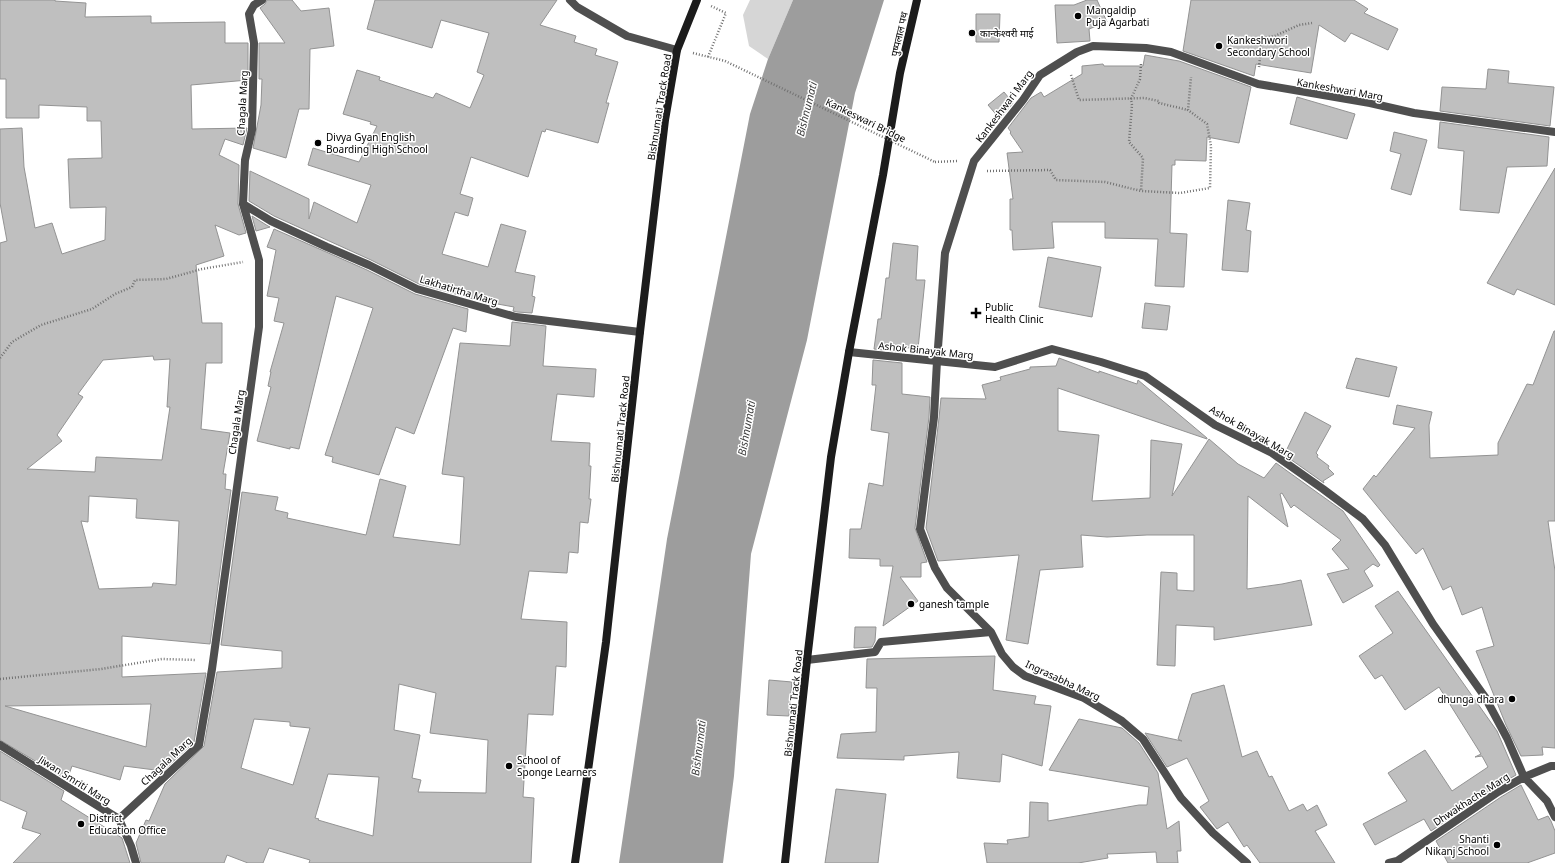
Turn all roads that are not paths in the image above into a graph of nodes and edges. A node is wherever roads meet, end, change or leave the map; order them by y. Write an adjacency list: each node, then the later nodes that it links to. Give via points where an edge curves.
1 (262, 0): 8 (street, Chagala Marg, via 254,4 248,14 254,43 252,130 245,160)
2 (570, 0): 5 (street, via 627,36)
3 (697, 0): 5 (main road, Bishnumati Track Road)
4 (917, 0): 6 (main road, पुष्पलाल पथ)
5 (677, 50): 9 (main road, Bishnumati Track Road, via 665,120)
6 (900, 72): 10 (main road, Bishnumati Track Road)
7 (1555, 132): 11 (street, Kankeshwari Marg, via 1414,113 1258,84 1171,52 1093,46 1077,52 1040,74 1023,100 974,161 946,253)
8 (243, 204): 9 (street, Lakhatirtha Marg, via 271,221 417,289 516,317); 18 (street, Chagala Marg, via 259,260 259,328 200,745)
9 (640, 332): 20 (main road, Bishnumati Track Road, via 606,642)
10 (849, 352): 11 (street, Ashok Binayak Marg); 13 (main road, Bishnumati Track Road, via 831,457)
11 (936, 361): 12 (street, Ingrasabha Marg, via 934,417 920,529 935,568 947,588); 16 (street, Ashok Binayak Marg, via 995,367 1052,349 1101,362 1145,376 1215,425 1272,453 1305,476 1363,519 1385,545 1433,624 1485,697)
12 (991, 632): 13 (street, via 881,642 875,652); 22 (street, Ingrasabha Marg, via 1002,654 1025,676 1084,698 1122,721 1143,738 1181,798 1212,834)
13 (807, 660): 21 (main road, Bishnumati Track Road)
14 (0, 745): 18 (street, Jiwan Smriti Marg)
15 (1555, 766): 16 (street, Dhwakhache Marg)
16 (1524, 777): 17 (street, Ashok Binayak Marg, via 1547,801); 23 (street, Dhwakhache Marg, via 1396,861)
17 (1555, 817)
18 (119, 819): 19 (street)
19 (136, 863)
20 (575, 863)
21 (785, 863)
22 (1247, 863)
23 (1389, 863)

